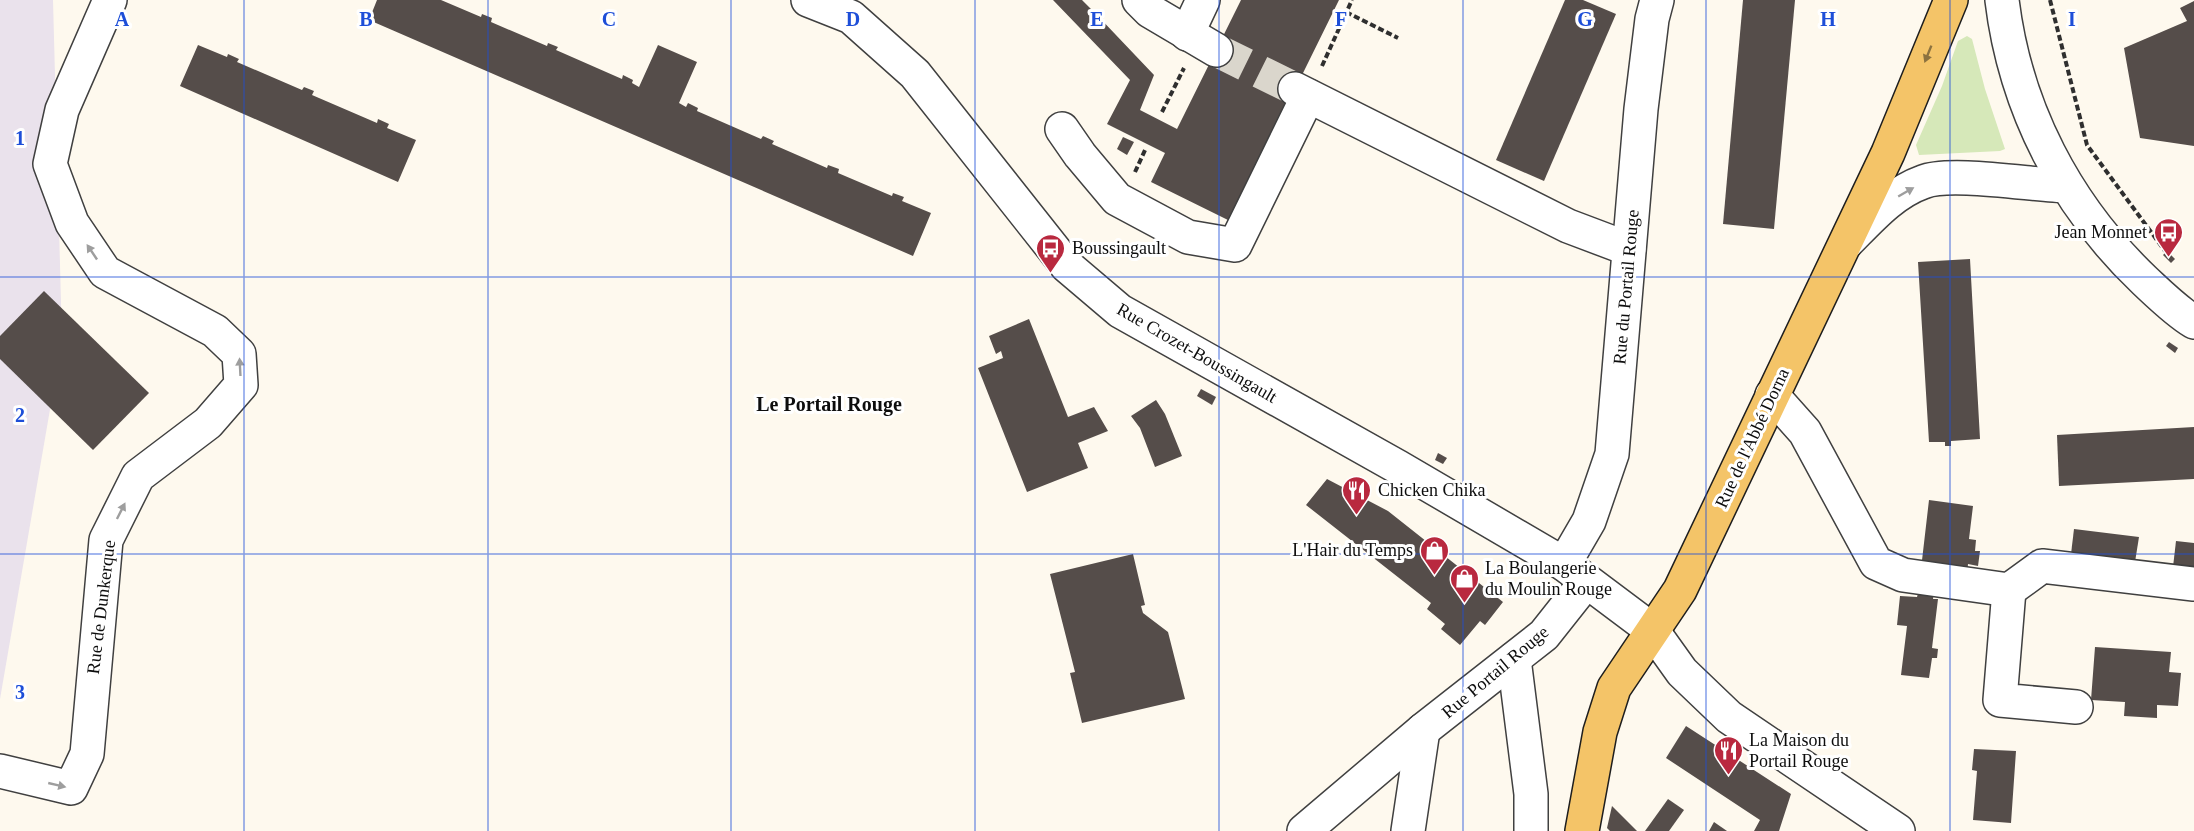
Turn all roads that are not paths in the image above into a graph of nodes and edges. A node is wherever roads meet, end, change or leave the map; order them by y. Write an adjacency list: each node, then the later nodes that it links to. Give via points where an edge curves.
1 (110, 0): 21 (street, Rue de Dunkerque, one-way to 1, via 71,788 87,754 106,540 138,476 208,423 241,385 239,354 215,331 105,272 72,223 50,164 62,110)
2 (808, 0): 14 (street, Rue Crozet-Boussingault, via 851,17 915,74 1067,266 1120,311 1398,467)
3 (1139, 0): 4 (street, via 1200,42)
4 (1203, 0)
5 (1657, 0): 11 (street, Rue du Portail Rouge, via 1641,109)
6 (1951, 0): 10 (main road, Rue de l'Abbé Dorna, one-way to 10)
7 (2002, 0): 9 (street, via 2024,98)
8 (1062, 129): 11 (street, via 1117,199 1188,237 1235,245 1301,93 1568,226)
9 (2066, 186): 10 (street, Rue de l'Abbé Dorna, one-way to 9, via 1886,203 1924,181 1958,178); 12 (street, via 2117,252)
10 (1846, 243): 13 (main road, Rue de l'Abbé Dorna)
11 (1629, 249): 14 (street, Rue du Portail Rouge, via 1612,454)
12 (2194, 322)
13 (1772, 395): 16 (street, via 1805,432 1876,563 1903,575); 17 (main road, Rue de l'Abbé Dorna, via 1680,590)
14 (1575, 573): 17 (street, Rue Crozet-Boussingault); 18 (street, Rue Portail Rouge, via 1544,634)
15 (2194, 584): 16 (street, via 2042,566)
16 (2009, 590): 19 (street, via 2000,700)
17 (1652, 630): 25 (main road, Rue de l'Abbé Dorna, via 1614,688 1600,732); 26 (street, Rue Crozet-Boussingault, via 1682,672 1729,717)
18 (1514, 659): 20 (street, Rue Portail Rouge); 24 (street, via 1531,794)
19 (2076, 707)
20 (1423, 730): 22 (street, Rue Portail Rouge); 23 (street, Rue Portail Rouge)
21 (0, 771)
22 (1304, 831)
23 (1408, 831)
24 (1531, 831)
25 (1582, 831)
26 (1898, 831)

